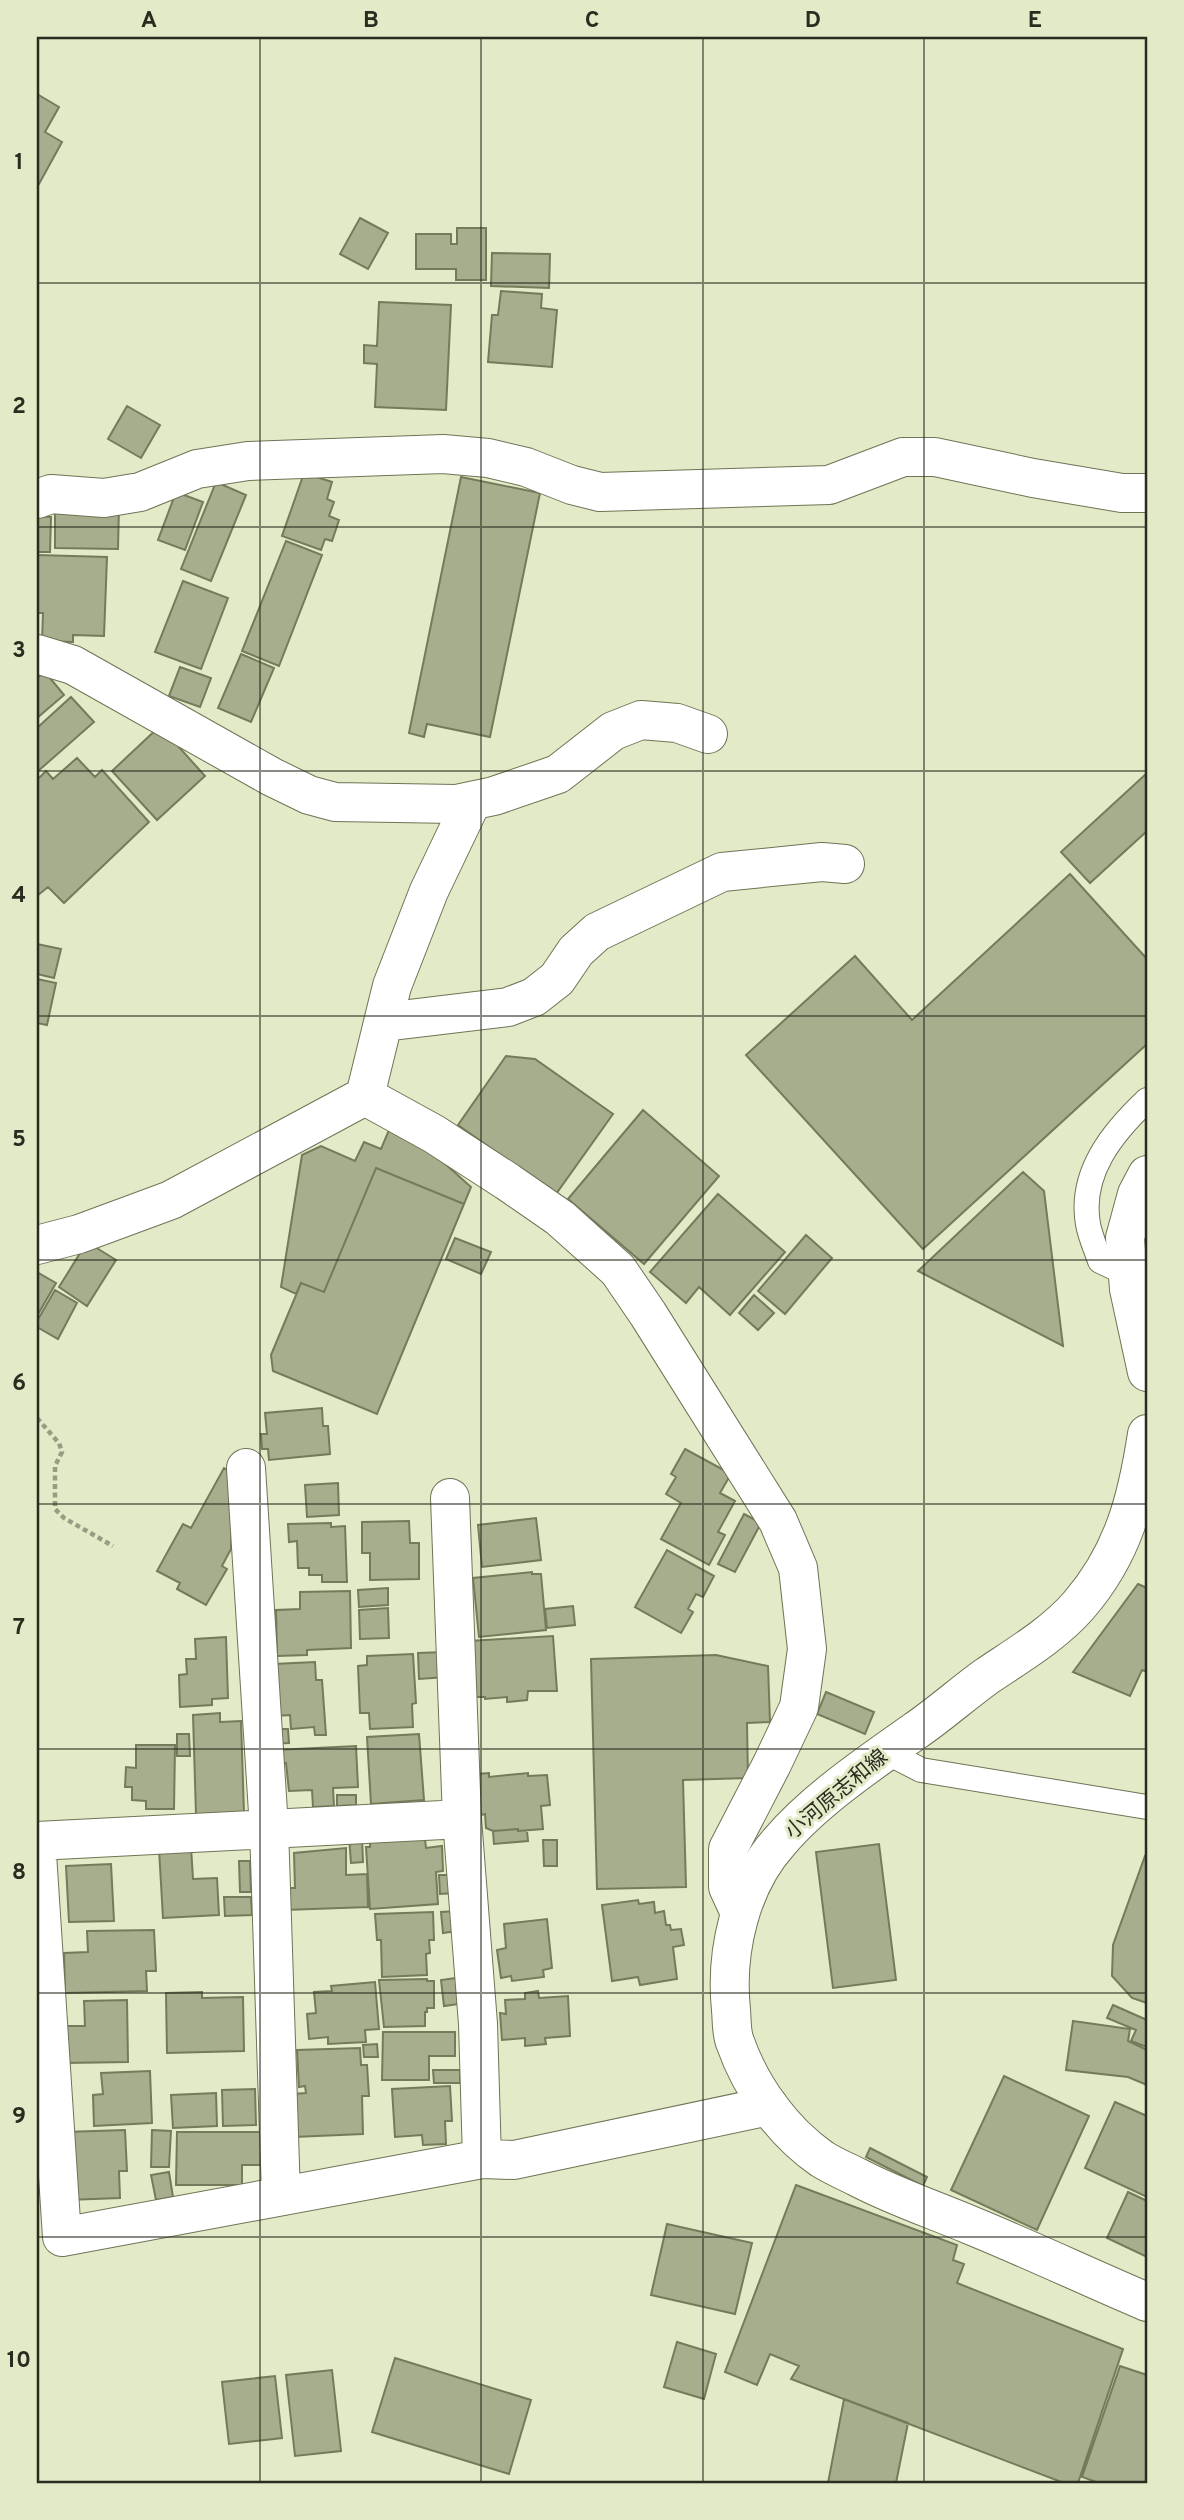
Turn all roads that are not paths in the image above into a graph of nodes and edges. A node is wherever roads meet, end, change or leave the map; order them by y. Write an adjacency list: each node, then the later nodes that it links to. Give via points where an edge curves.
1 (1147, 493): 2 (street, via 1033,478 935,457 903,457 829,485 600,492 526,467 443,454 248,461 197,469 140,492 104,498 51,494)
2 (37, 499)
3 (37, 654): 5 (street, via 74,666 309,794 347,803 456,804)
4 (708, 734): 5 (street, via 677,723 640,720 613,731 558,774)
5 (472, 800): 7 (street, via 420,914 392,986)
6 (845, 863): 7 (street, via 722,872 597,932 576,951 557,979 534,997 508,1007)
7 (384, 1022): 8 (street)
8 (365, 1096): 11 (street, via 171,1200); 23 (street, via 434,1135 560,1218 618,1270 778,1521 798,1568 807,1649 799,1707 729,1849 728,1887)
9 (1147, 1100): 12 (lane, via 1105,1147 1088,1198 1087,1224 1100,1261)
10 (1147, 1174): 12 (street, via 1125,1238)
11 (37, 1245)
12 (1128, 1274): 13 (street)
13 (1147, 1372)
14 (1147, 1434): 17 (street, 小河原志和線, via 1127,1528 1105,1570 1077,1607 1045,1636)
15 (246, 1468): 20 (street)
16 (450, 1498): 19 (street)
17 (886, 1752): 18 (lane, via 921,1770); 23 (street, 小河原志和線, via 779,1841)
18 (1147, 1807)
19 (462, 1819): 20 (street); 25 (street, via 478,2024)
20 (269, 1828): 21 (street); 26 (street)
21 (37, 1841)
22 (37, 1854): 26 (street, via 62,2237)
23 (740, 1913): 24 (street, 小河原志和線, via 730,1958 734,2039)
24 (769, 2106): 25 (street, via 514,2160); 27 (street, 小河原志和線, via 793,2136 824,2161 888,2193)
25 (482, 2159): 26 (street)
26 (281, 2195)
27 (1147, 2302)

